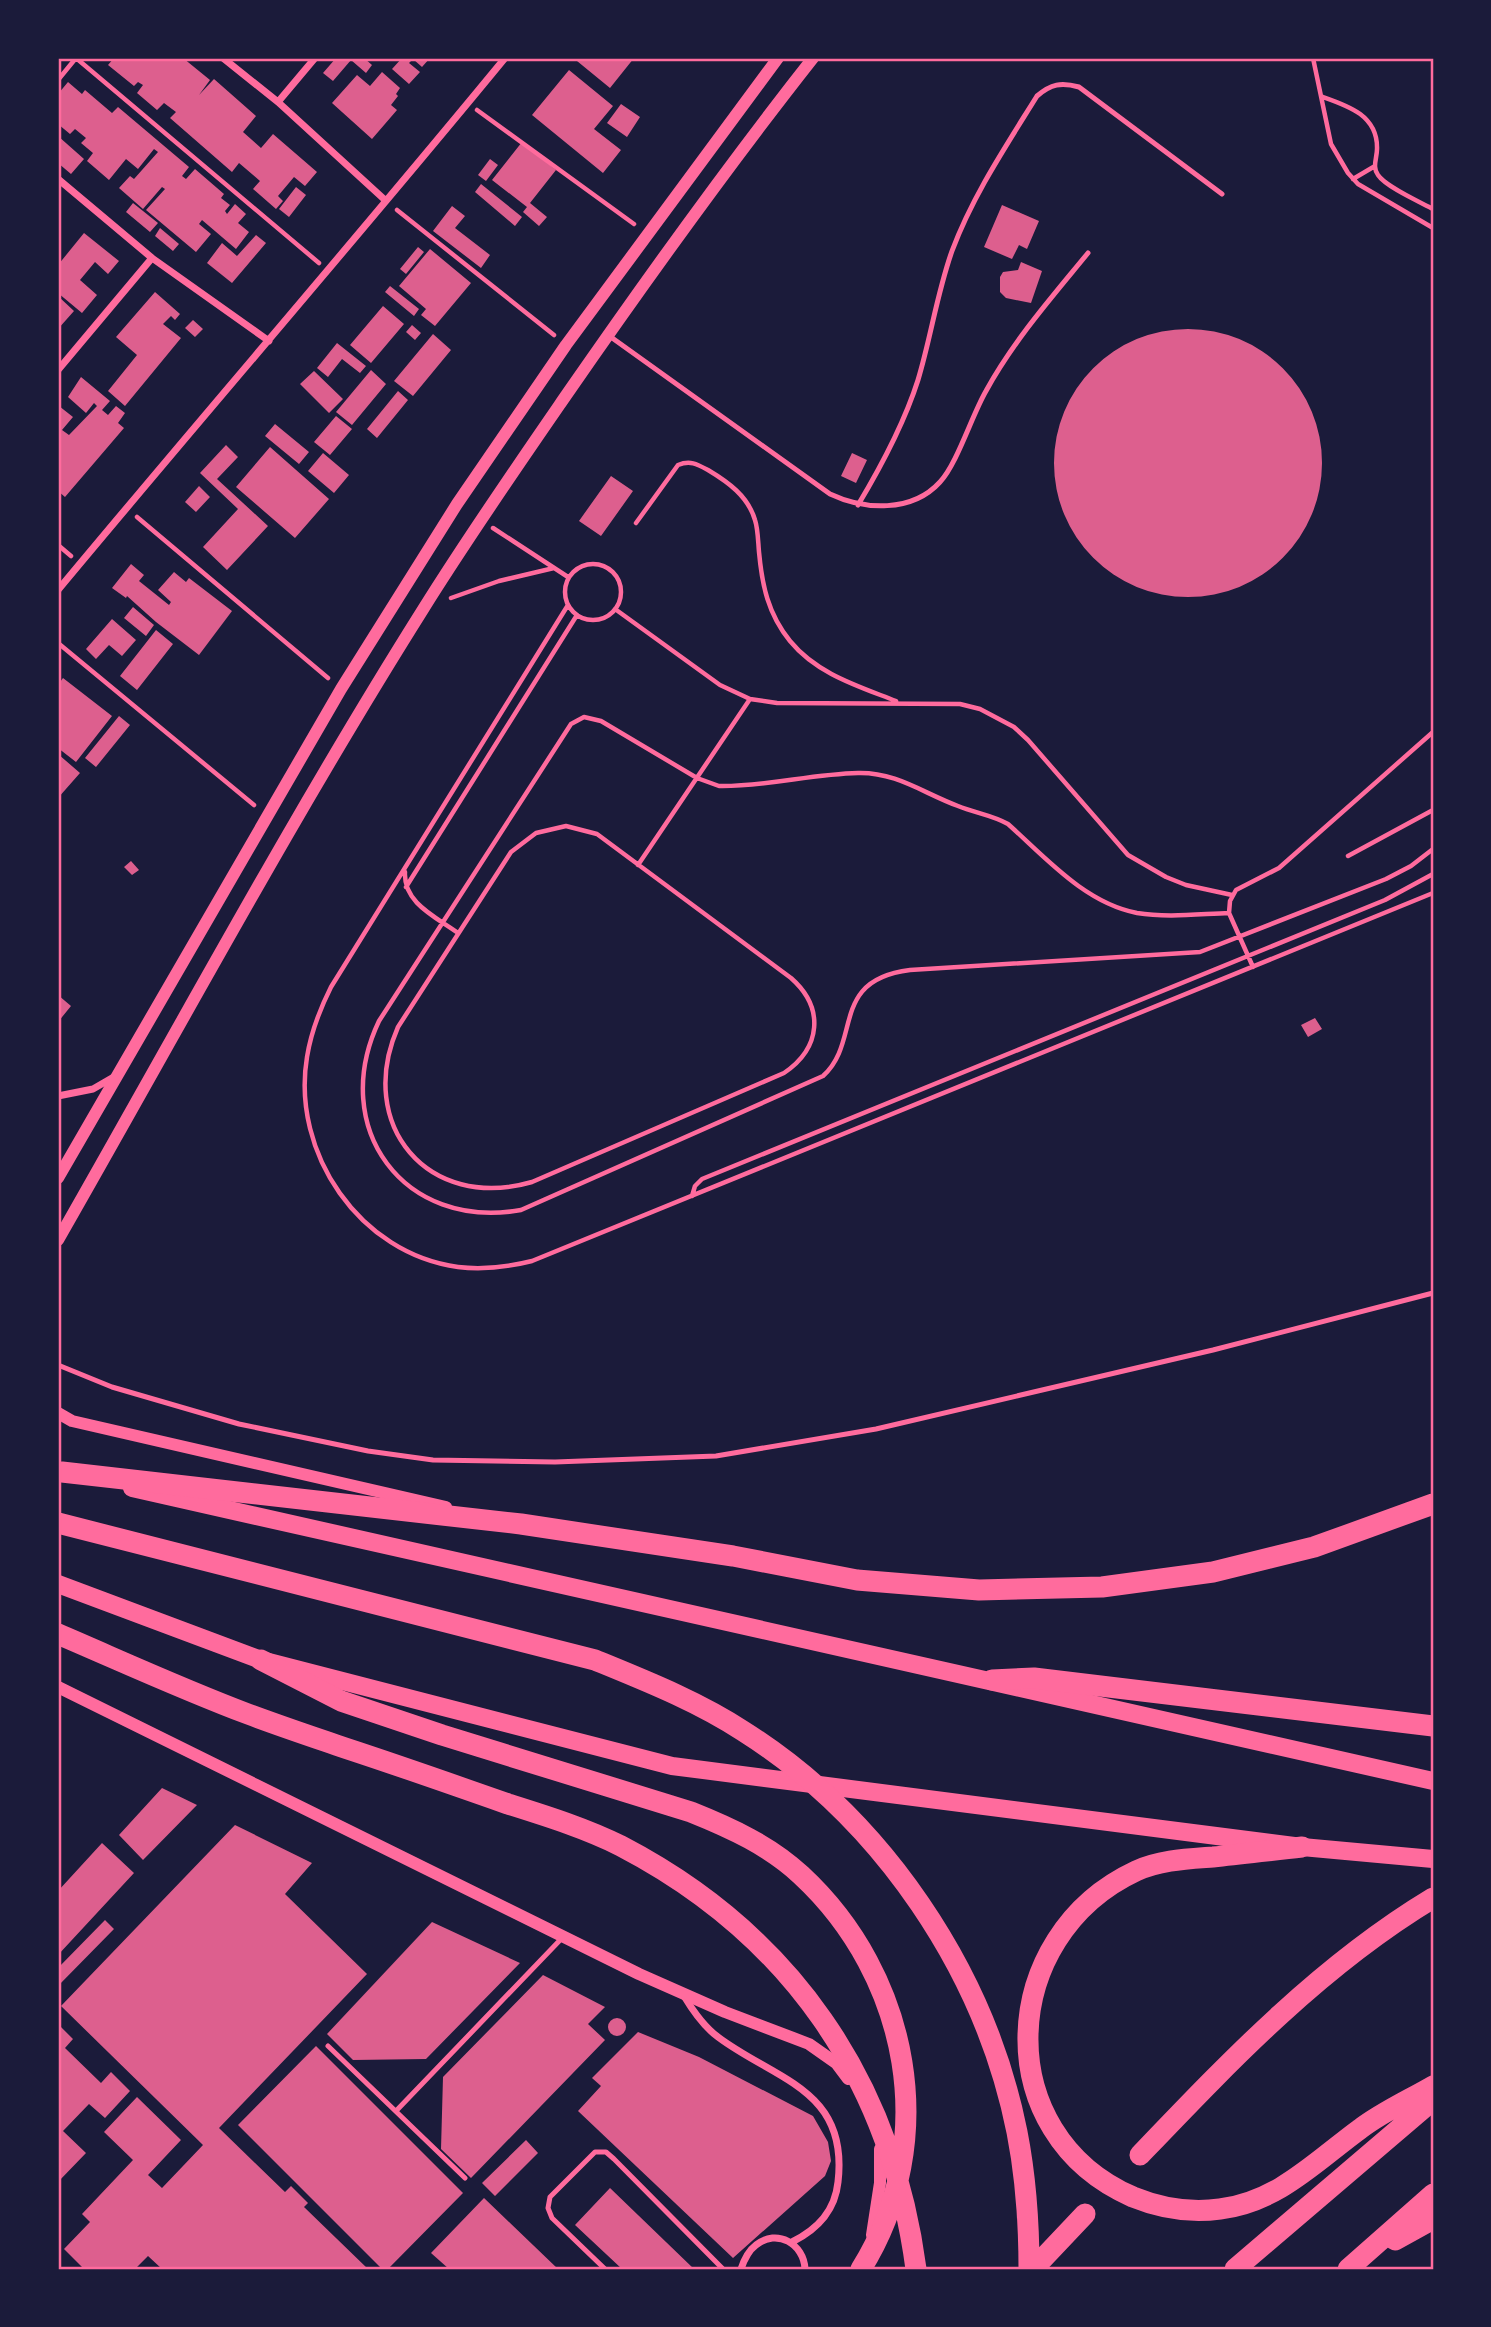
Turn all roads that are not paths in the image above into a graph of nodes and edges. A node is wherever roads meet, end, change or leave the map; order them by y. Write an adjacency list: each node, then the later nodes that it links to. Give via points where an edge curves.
1 (223, 58): 6 (street)
2 (315, 58): 6 (street)
3 (505, 58): 9 (street)
4 (778, 58): 17 (street, via 566,345 457,504 341,689)
5 (813, 58): 12 (street)
6 (278, 102): 9 (street)
7 (58, 179): 11 (street)
8 (1222, 194): 15 (lane, via 1079,87 1049,86 1037,96 964,222 943,276 905,413)
9 (385, 200): 13 (street)
10 (1088, 253): 15 (lane, via 1004,360 941,482 902,503)
11 (152, 258): 13 (street); 14 (street)
12 (608, 335): 15 (lane, via 830,494); 20 (street, via 421,613 318,783)
13 (268, 341): 16 (street)
14 (58, 370)
15 (858, 505)
16 (58, 590)
17 (121, 1071): 18 (street, via 93,1089); 19 (street)
18 (58, 1096)
19 (58, 1178)
20 (58, 1240)
21 (1433, 1293): 22 (lane, via 876,1429 716,1456 555,1462 420,1459 239,1424 112,1387)
22 (58, 1365)
23 (58, 1413): 27 (street, via 72,1421)
24 (60, 1472): 27 (highway); 31 (main road)
25 (1433, 1504): 27 (highway, via 1264,1561 1162,1580 1040,1590 857,1580)
26 (58, 1523): 57 (highway, via 595,1660 672,1691 732,1724 810,1781 869,1839 920,1904 962,1975 995,2052 1017,2132 1029,2214)
27 (521, 1524)
28 (58, 1584): 30 (main road)
29 (58, 1634): 56 (highway, via 247,1714 618,1845 673,1875 723,1911 810,2001 845,2053 874,2108 896,2167)
30 (261, 1660): 35 (main road, via 672,1766); 50 (highway, via 341,1701 730,1828 767,1848 830,1903 855,1937 891,2012 906,2095 900,2169 886,2219)
31 (992, 1680): 33 (highway, via 1034,1678); 34 (main road)
32 (58, 1687): 38 (street)
33 (1433, 1726)
34 (1433, 1782)
35 (1302, 1847): 36 (main road); 41 (highway, via 1172,1860 1138,1870 1106,1887 1078,1910 1039,1971 1030,2006 1027,2042 1032,2078 1044,2112 1062,2143 1116,2190 1149,2204 1220,2210 1287,2186 1371,2120)
36 (1433, 1859)
37 (1433, 1898): 44 (highway, via 1349,1955 1290,2004)
38 (564, 1936): 39 (street); 43 (lane)
39 (684, 1995): 49 (street, via 716,2036 798,2084 829,2120 840,2166 837,2190 819,2225); 50 (street, via 809,2043 836,2063 857,2092 874,2124 881,2152 880,2183)
40 (328, 2046): 43 (lane)
41 (1433, 2086)
42 (1433, 2100): 58 (highway)
43 (396, 2111): 45 (lane)
44 (1140, 2155)
45 (465, 2178)
46 (1433, 2194): 51 (highway)
47 (1085, 2214): 57 (highway)
48 (1433, 2219): 51 (highway)
49 (792, 2242): 54 (street, via 769,2238 758,2243); 55 (street, via 802,2252)
50 (864, 2263)
51 (1355, 2263)
52 (605, 2269): 53 (lane, via 552,2218 548,2208 550,2197 595,2152 606,2152 614,2159)
53 (723, 2269)
54 (741, 2269)
55 (805, 2269)
56 (916, 2269)
57 (1031, 2269)
58 (1234, 2269)

